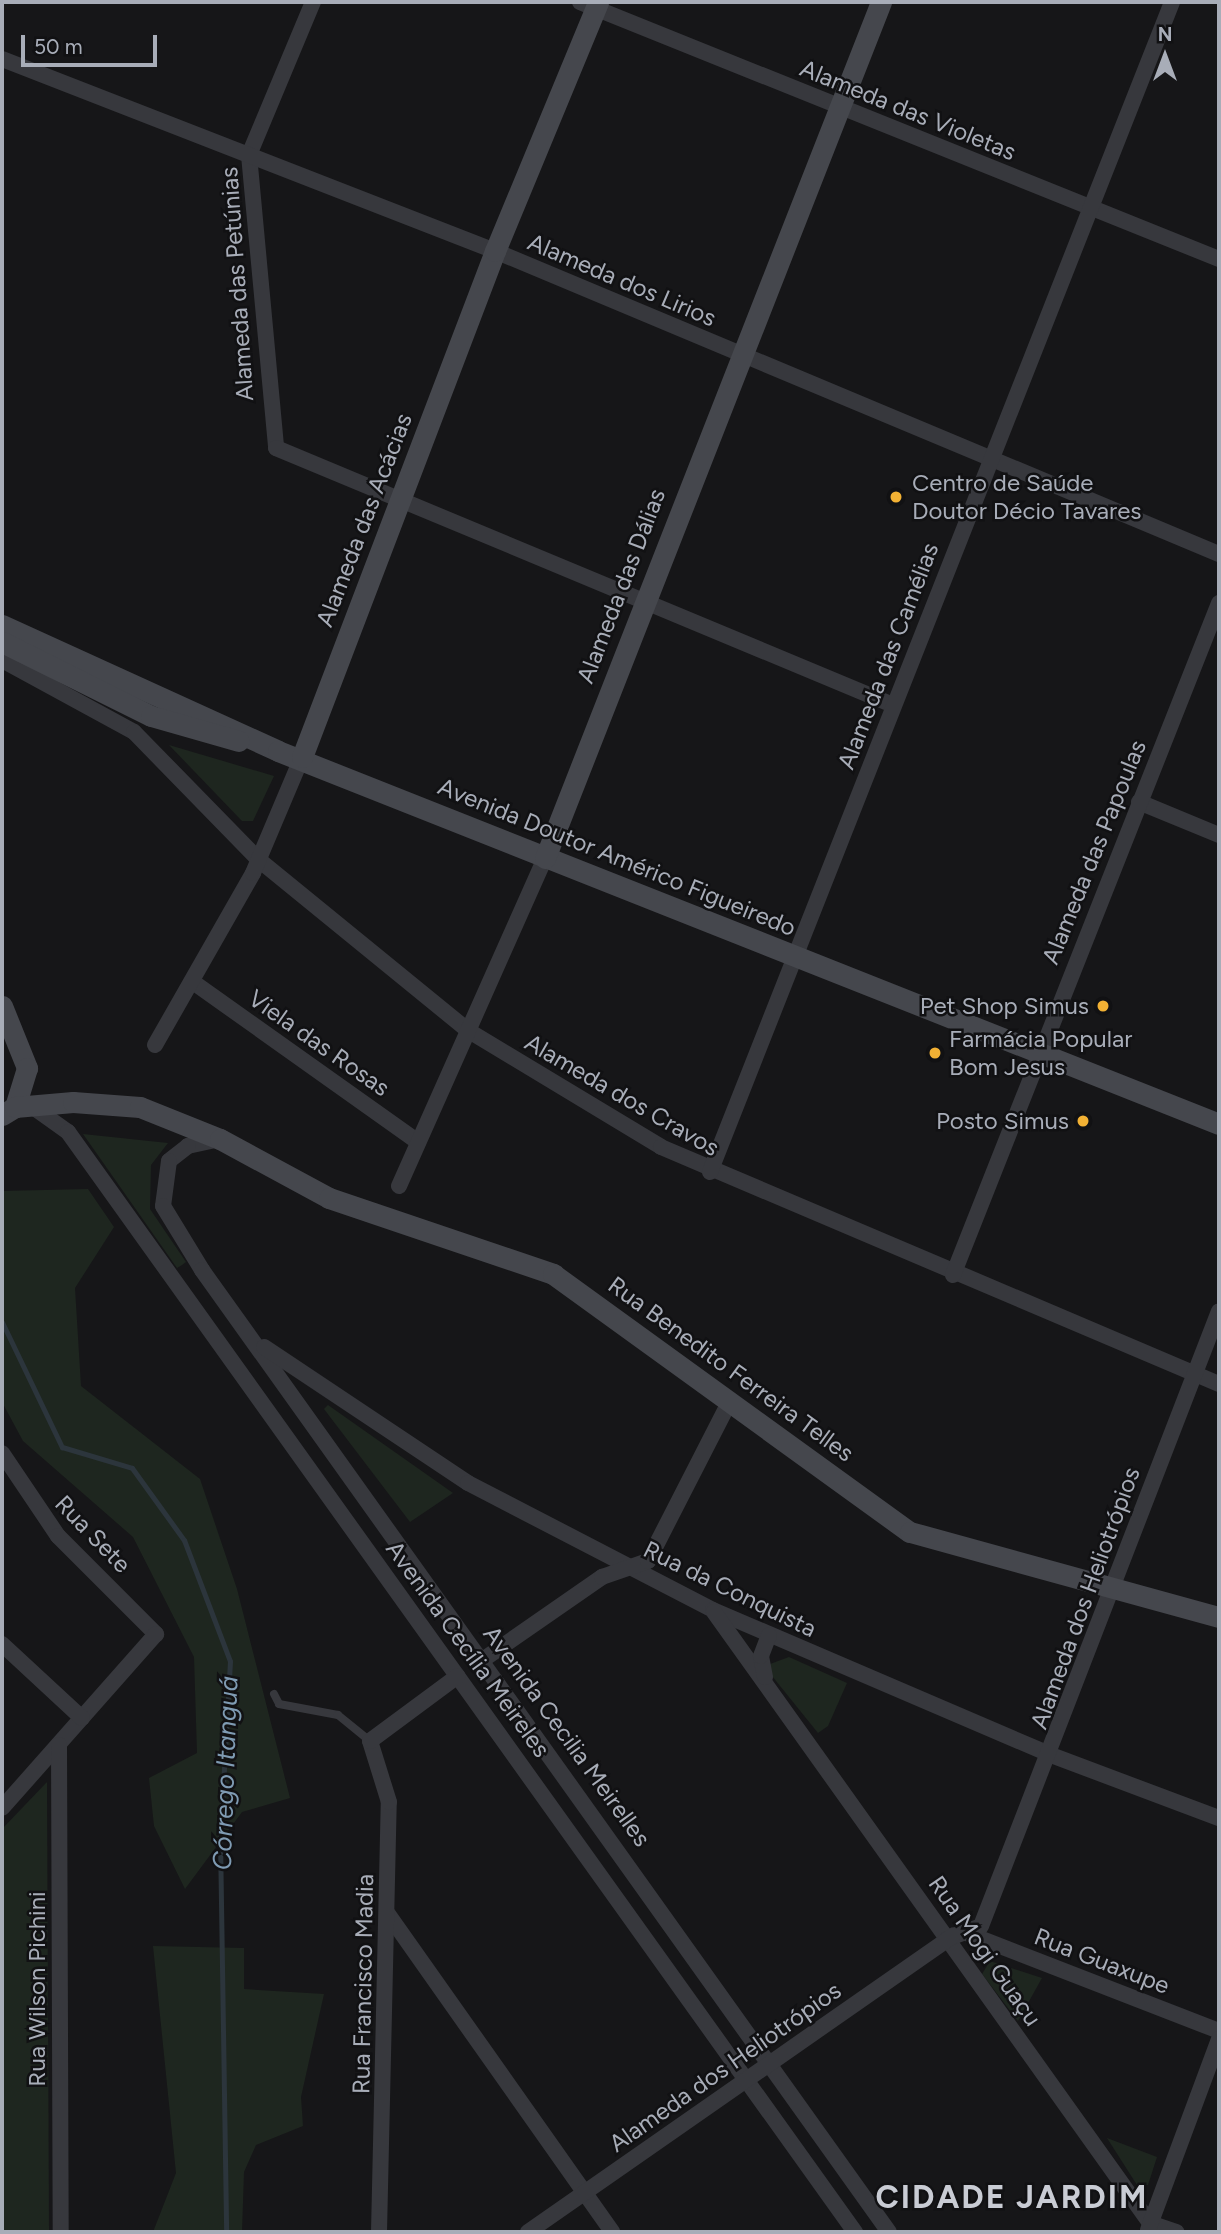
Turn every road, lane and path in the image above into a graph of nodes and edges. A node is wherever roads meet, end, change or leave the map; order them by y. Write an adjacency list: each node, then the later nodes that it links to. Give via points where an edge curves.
1 (313, 2): 7 (street, Alameda das Petúnias)
2 (881, 2): 6 (main road, Alameda das Dálias)
3 (1172, 2): 8 (street, Alameda das Camélias)
4 (591, 4): 6 (street, Alameda das Violetas); 9 (main road, Alameda das Acácias)
5 (2, 59): 7 (street, Alameda dos Lirios)
6 (839, 106): 8 (street, Alameda das Violetas); 11 (main road, Alameda das Dálias)
7 (249, 155): 9 (street, Alameda dos Lirios); 13 (street, Alameda das Petúnias, via 276,448)
8 (1088, 207): 10 (street, Alameda das Violetas); 12 (street, Alameda das Camélias)
9 (495, 251): 11 (street, Alameda dos Lirios); 13 (main road, Alameda das Acácias)
10 (1219, 259)
11 (738, 354): 12 (street, Alameda dos Lirios); 15 (main road, Alameda das Dálias)
12 (990, 459): 14 (street, Alameda dos Lirios); 20 (street, Alameda das Camélias)
13 (400, 500): 15 (street); 22 (main road, Alameda das Acácias)
14 (1219, 554)
15 (643, 599): 20 (street); 25 (main road, Alameda das Dálias)
16 (1219, 603): 23 (street, Alameda das Papoulas)
17 (2, 625): 21 (main road, Avenida Doutor Américo Figueiredo)
18 (2, 642): 21 (main road, via 151,716)
19 (2, 660): 26 (street, Alameda dos Cravos, via 91,703 134,732)
20 (893, 705): 27 (street, Alameda das Camélias)
21 (278, 751): 22 (main road, Avenida Doutor Américo Figueiredo)
22 (302, 757): 25 (main road, Avenida Doutor Américo Figueiredo); 26 (street, Alameda das Acácias)
23 (1139, 802): 24 (street); 32 (street, Alameda das Papoulas)
24 (1219, 835)
25 (545, 858): 27 (main road, Avenida Doutor Américo Figueiredo); 30 (street, Alameda das Dálias)
26 (259, 859): 28 (street, Alameda das Acácias); 30 (street, Alameda dos Cravos)
27 (794, 957): 32 (main road, Avenida Doutor Américo Figueiredo); 37 (street, Alameda das Camélias)
28 (192, 982): 31 (street, Alameda das Acácias); 36 (street, Viela das Rosas)
29 (2, 1006): 33 (main road, via 27,1068)
30 (469, 1031): 36 (street, Alameda das Dálias); 37 (street, Alameda dos Cravos)
31 (155, 1045)
32 (1037, 1052): 34 (main road, Avenida Doutor Américo Figueiredo); 40 (street, Alameda das Papoulas)
33 (16, 1109): 35 (main road, Rua Benedito Ferreira Telles, via 140,1107); 41 (street, Avenida Cecília Meireles, via 68,1132)
34 (1219, 1125)
35 (220, 1139): 39 (street, Avenida Cecilia Meirelles, via 188,1146 162,1175 163,1206); 46 (main road, Rua Benedito Ferreira Telles, via 329,1198 553,1274)
36 (418, 1142): 38 (street, Alameda das Dálias)
37 (709, 1172): 40 (street, Alameda dos Cravos)
38 (399, 1185)
39 (202, 1270): 41 (street); 43 (street, Avenida Cecilia Meirelles)
40 (953, 1275): 44 (street, Alameda dos Cravos)
41 (179, 1286): 55 (street, Avenida Cecília Meireles)
42 (1219, 1311): 44 (street, Alameda dos Heliotrópios)
43 (253, 1339): 48 (street, Rua da Conquista, via 468,1483); 54 (street, Avenida Cecilia Meirelles)
44 (1194, 1374): 45 (street, Alameda dos Cravos); 49 (street, Alameda dos Heliotrópios)
45 (1219, 1384)
46 (730, 1401): 48 (street, via 648,1561); 49 (main road, Rua Benedito Ferreira Telles, via 910,1532)
47 (2, 1453): 58 (street, Rua Sete, via 49,1525 149,1622 156,1641)
48 (629, 1566): 50 (street, Rua da Conquista); 54 (street, via 602,1577)
49 (1111, 1589): 51 (main road, Rua Benedito Ferreira Telles); 61 (street, Alameda dos Heliotrópios)
50 (713, 1610): 52 (street, Rua da Conquista); 56 (street, Rua Mogi Guaçu)
51 (1219, 1617)
52 (769, 1635): 56 (street, Rua Mogi Guaçu, via 761,1656); 61 (street, Rua da Conquista)
53 (2, 1644): 58 (street)
54 (484, 1659): 70 (street, Avenida Cecilia Meirelles)
55 (458, 1676): 59 (street); 71 (street, Avenida Cecília Meireles)
56 (767, 1683): 67 (street, Rua Mogi Guaçu)
57 (274, 1694): 59 (lane, via 279,1704 338,1715)
58 (82, 1718): 60 (street)
59 (370, 1741): 65 (street, Rua Francisco Madia, via 389,1802)
60 (59, 1745): 62 (street); 74 (street, Rua Wilson Pichini)
61 (1051, 1755): 63 (street, Rua da Conquista); 64 (street, Alameda dos Heliotrópios)
62 (2, 1808)
63 (1219, 1818)
64 (992, 1900): 66 (street, Alameda dos Heliotrópios, via 981,1926); 67 (street, Alameda dos Heliotrópios)
65 (388, 1914): 72 (street); 75 (street, Rua Francisco Madia)
66 (969, 1934): 67 (street, Alameda dos Heliotrópios); 68 (street, Rua Guaxupe)
67 (947, 1939): 70 (street, Alameda dos Heliotrópios); 73 (street, Rua Mogi Guaçu)
68 (1219, 2031)
69 (1219, 2039): 73 (street)
70 (774, 2063): 71 (street, Alameda dos Heliotrópios); 79 (street, Avenida Cecilia Meirelles)
71 (750, 2080): 72 (street, Alameda dos Heliotrópios); 78 (street, Avenida Cecília Meireles)
72 (588, 2189): 76 (street, Alameda dos Heliotrópios); 77 (street)
73 (1149, 2227): 80 (street)
74 (61, 2232)
75 (379, 2232)
76 (528, 2232)
77 (612, 2232)
78 (855, 2232)
79 (889, 2232)
80 (1176, 2232)

